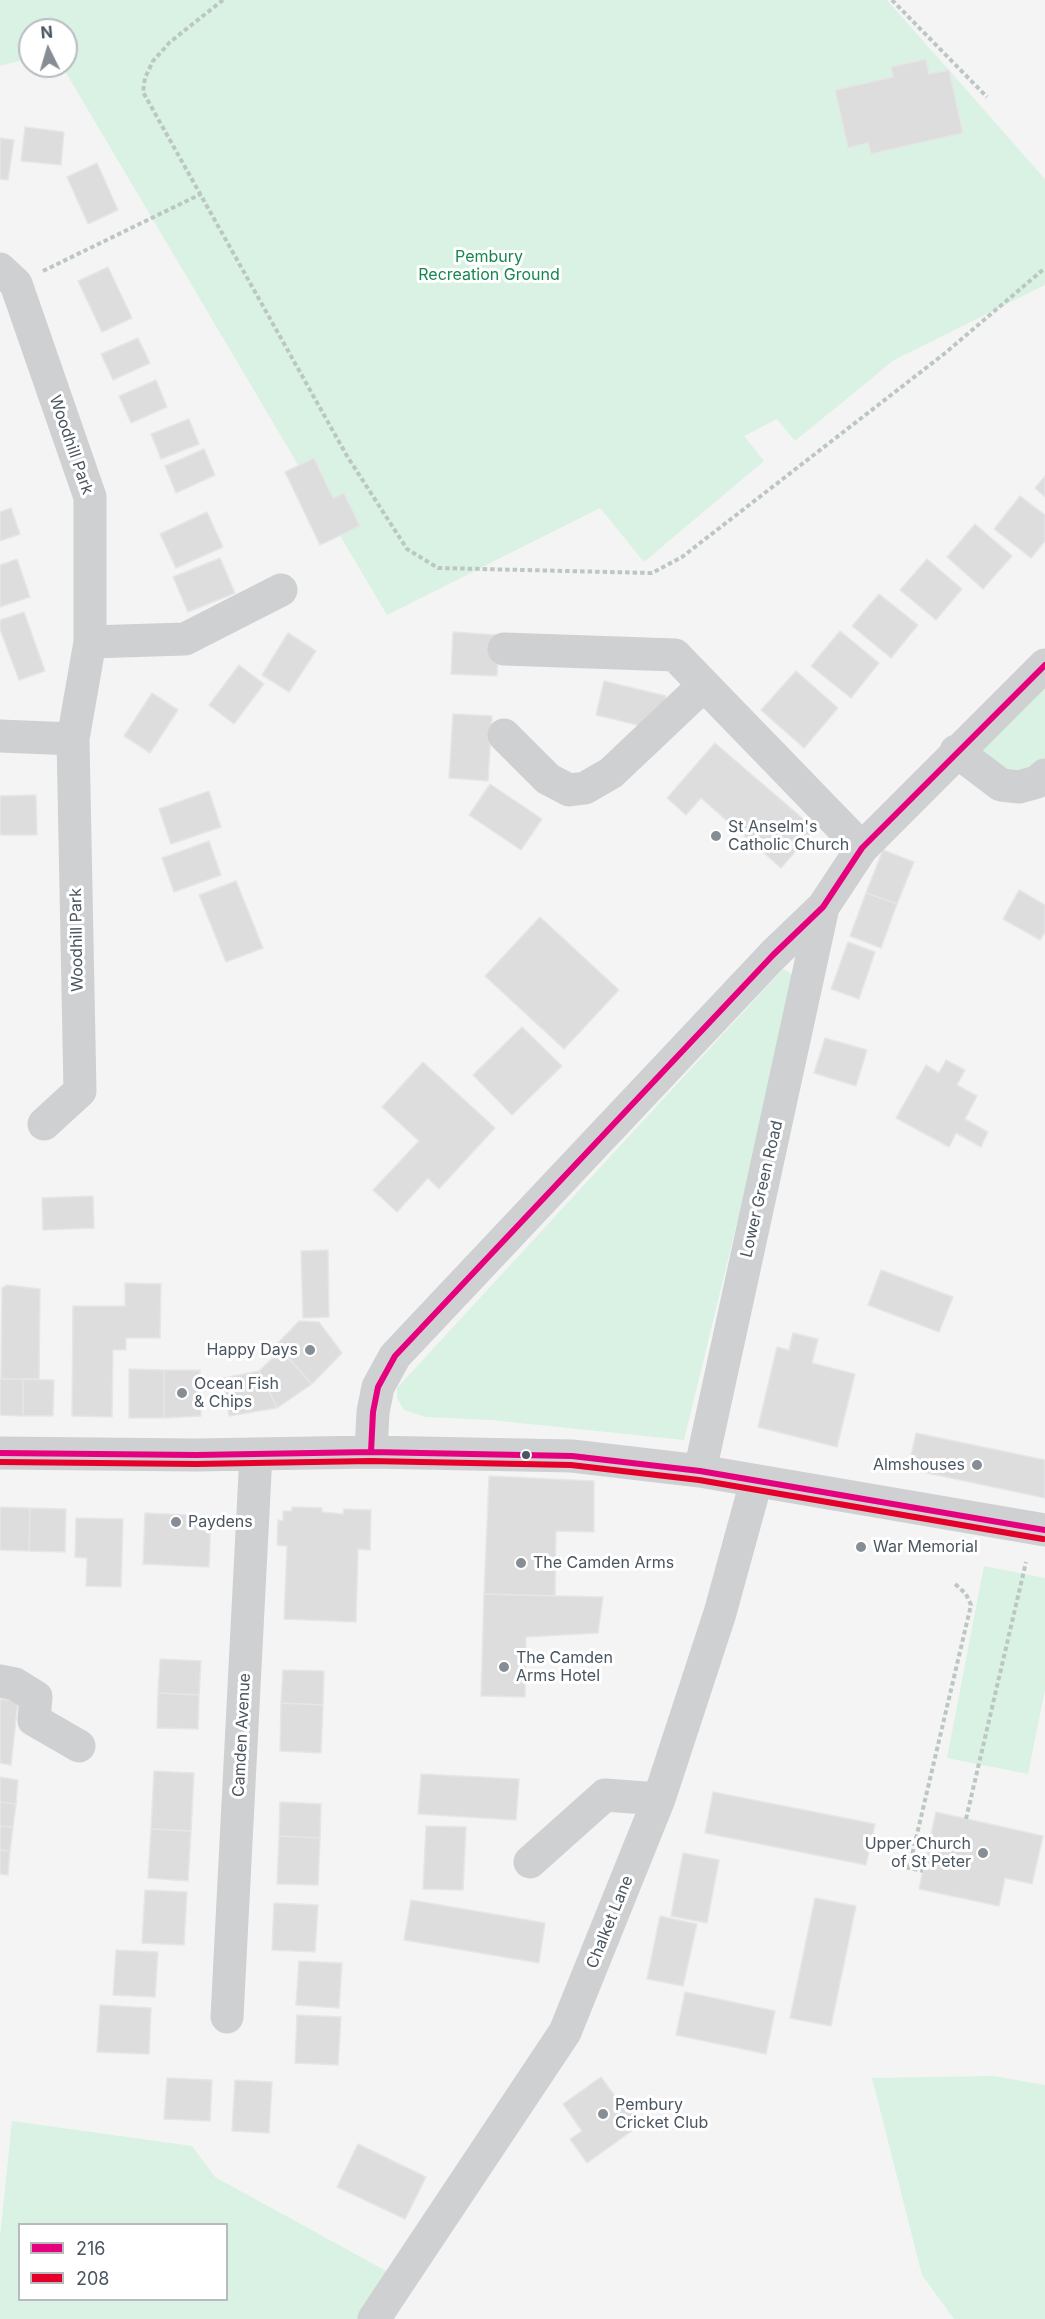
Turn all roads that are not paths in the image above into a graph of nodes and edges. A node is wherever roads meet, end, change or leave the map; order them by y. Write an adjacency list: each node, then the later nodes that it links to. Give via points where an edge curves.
1 (8, 277): 3 (street, Woodhill Park, via 90,497)
2 (281, 590): 3 (street, via 185,639)
3 (90, 642): 9 (street, Woodhill Park)
4 (504, 649): 6 (street, via 675,655)
5 (1045, 665): 10 (street, Lower Green Road)
6 (704, 685): 7 (street, via 611,773 585,788 569,790 548,779); 12 (street)
7 (504, 735)
8 (0, 736): 9 (street)
9 (73, 739): 14 (street, Woodhill Park, via 80,1091)
10 (956, 751): 11 (street, via 1001,785 1019,787 1037,782); 12 (street, Lower Green Road)
11 (1045, 775)
12 (862, 848): 13 (street, Lower Green Road)
13 (823, 907): 15 (street, Lower Green Road, via 772,955 395,1356 378,1387); 18 (street, Lower Green Road)
14 (44, 1124)
15 (371, 1452): 17 (street); 18 (street, via 572,1456)
16 (0, 1453): 17 (street)
17 (256, 1454): 25 (street, Camden Avenue)
18 (700, 1471): 19 (street)
19 (756, 1482): 20 (street); 23 (street, Chalket Lane, via 720,1613)
20 (1045, 1530)
21 (0, 1681): 22 (street, via 15,1684 36,1697 34,1720)
22 (79, 1746)
23 (659, 1799): 24 (street, via 604,1794); 26 (street, Chalket Lane, via 564,2032)
24 (530, 1862)
25 (227, 2017)
26 (374, 2319)

